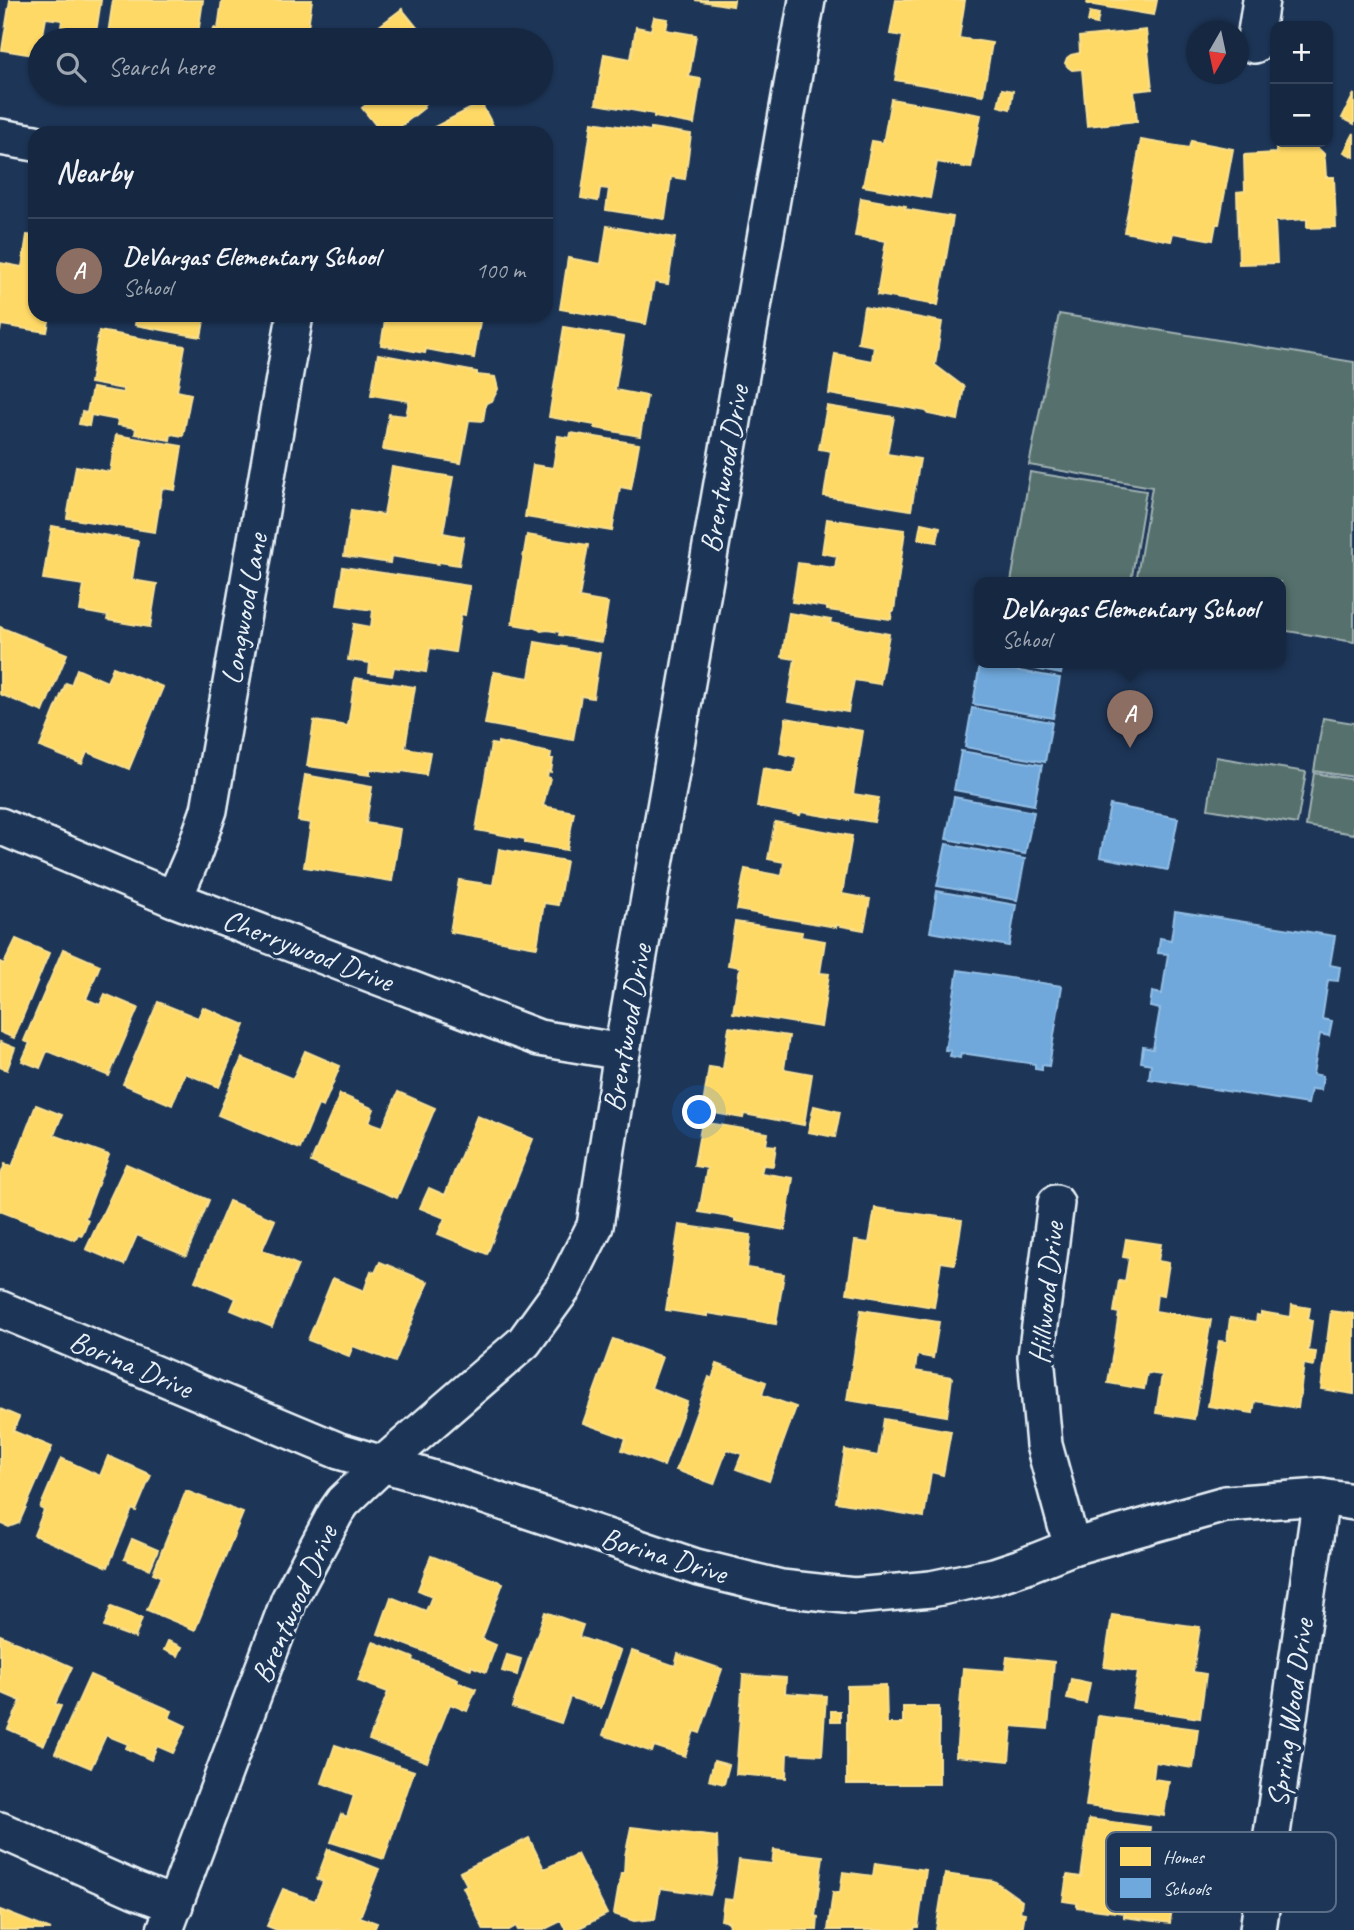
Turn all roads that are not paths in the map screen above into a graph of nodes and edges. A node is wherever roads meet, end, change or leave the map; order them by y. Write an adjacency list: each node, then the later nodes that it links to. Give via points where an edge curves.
1 (807, 0): 9 (street, Brentwood Drive)
2 (1261, 0): 3 (street)
3 (1254, 46)
4 (0, 137): 5 (street)
5 (28, 142)
6 (294, 322): 8 (street, Longwood Lane, via 209,810)
7 (0, 826): 8 (street, Cherrywood Drive)
8 (174, 899): 9 (street, Cherrywood Drive, via 539,1038)
9 (622, 1052): 12 (street, Brentwood Drive, via 595,1226 564,1287 524,1342)
10 (1056, 1203): 14 (street, Hillwood Drive, via 1036,1356 1044,1445)
11 (0, 1310): 12 (street, Borina Drive, via 339,1451)
12 (383, 1464): 14 (street, Borina Drive, via 696,1567 781,1588 854,1596 931,1589 994,1576); 18 (street, Brentwood Drive, via 336,1512 289,1600)
13 (1337, 1500): 14 (street, Borina Drive, via 1225,1504); 16 (street, Spring Wood Drive)
14 (1072, 1547)
15 (0, 1830): 18 (street, via 135,1890)
16 (1276, 1832)
17 (1261, 1912): 19 (street, Spring Wood Drive)
18 (170, 1917)
19 (1258, 1930)

